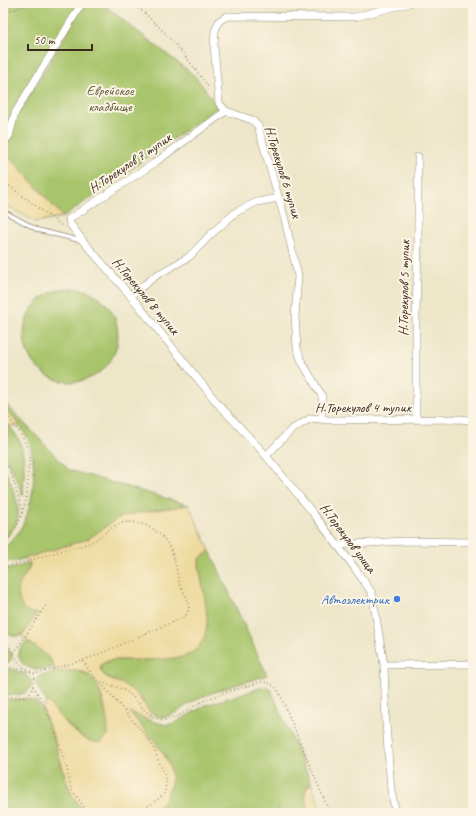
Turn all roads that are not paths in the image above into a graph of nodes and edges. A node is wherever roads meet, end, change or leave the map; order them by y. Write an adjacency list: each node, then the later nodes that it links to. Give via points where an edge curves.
1 (82, 3): 4 (street, via 15,113 9,136)
2 (409, 3): 3 (street, via 355,17 227,16 219,21 215,31 219,103)
3 (226, 111): 6 (street, Н.Торекулов 6 тупик, via 252,120 258,126); 8 (street, Н.Торекулов 7 тупик, via 153,164 69,219)
4 (3, 144)
5 (418, 157): 12 (street, Н.Торекулов 5 тупик)
6 (279, 198): 9 (street, via 257,202 236,212 189,257 157,275); 11 (street, Н.Торекулов 6 тупик, via 298,276 296,348 322,396)
7 (3, 211): 8 (lane, via 38,230)
8 (82, 242): 9 (street, Н.Торекулов 8 тупик)
9 (130, 296): 10 (street, Н.Торекулов 8 тупик)
10 (189, 368): 14 (street, Н.Торекулов улица)
11 (322, 419): 12 (street, Н.Торекулов 4 тупик); 14 (street, Н.Торекулов 4 тупик, via 311,418 291,430)
12 (416, 420): 13 (street, Н.Торекулов 4 тупик)
13 (473, 421)
14 (266, 456): 16 (street, Н.Торекулов улица)
15 (473, 542): 16 (street, via 404,541)
16 (337, 545): 18 (street, Н.Торекулов улица, via 372,593)
17 (473, 664): 18 (street)
18 (384, 665): 19 (street, Н.Торекулов улица, via 391,791)
19 (396, 813)

